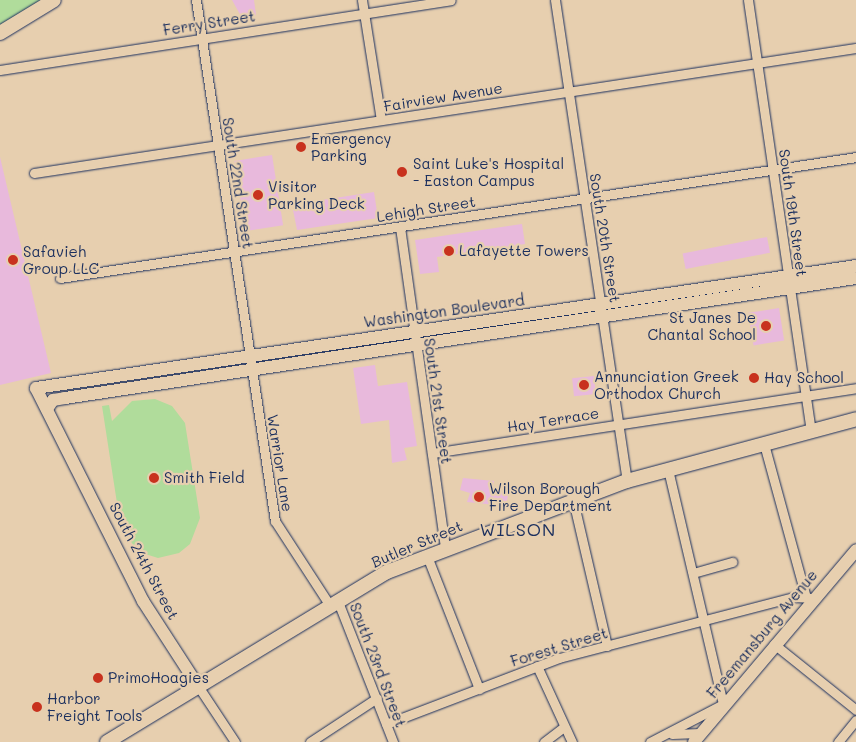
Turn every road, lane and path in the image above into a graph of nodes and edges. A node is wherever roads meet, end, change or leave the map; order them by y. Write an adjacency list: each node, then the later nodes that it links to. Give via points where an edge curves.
1 (54, 0): 8 (main road)
2 (196, 0): 9 (street, South 22nd Street)
3 (362, 0): 7 (street)
4 (451, 0): 7 (street, Ferry Street)
5 (555, 0): 13 (street, South 20th Street)
6 (748, 0): 11 (street, South 19th Street)
7 (365, 14): 9 (street, Ferry Street); 14 (street)
8 (0, 32)
9 (202, 38): 12 (street, Ferry Street); 15 (street, South 22nd Street)
10 (856, 48): 11 (street, Fairview Avenue)
11 (758, 63): 13 (street, Fairview Avenue); 17 (street, South 19th Street)
12 (0, 70)
13 (569, 92): 14 (street, Fairview Avenue); 19 (street, South 20th Street)
14 (381, 120): 15 (street, Fairview Avenue)
15 (218, 145): 18 (street, Fairview Avenue); 21 (street, South 22nd Street)
16 (856, 157): 17 (street, Lehigh Street)
17 (773, 170): 19 (street, Lehigh Street); 25 (street, South 19th Street)
18 (34, 173)
19 (585, 198): 20 (street, Lehigh Street); 26 (street, South 20th Street)
20 (400, 227): 21 (street, Lehigh Street); 28 (street, South 21st Street)
21 (234, 252): 23 (street, Lehigh Street); 30 (street, South 22nd Street)
22 (856, 266): 25 (street, Washington Boulevard)
23 (60, 278)
24 (856, 278): 25 (street, Washington Boulevard)
25 (789, 282): 26 (street, Washington Boulevard); 27 (street, Washington Boulevard); 34 (street, South 19th Street)
26 (601, 304): 27 (street, South 20th Street); 28 (street, Washington Boulevard)
27 (603, 317): 29 (street, Washington Boulevard); 37 (street, South 20th Street)
28 (415, 332): 29 (street, South 21st Street); 30 (street, Washington Boulevard)
29 (416, 345): 31 (street, Washington Boulevard); 40 (street, South 21st Street)
30 (250, 356): 31 (street, South 22nd Street); 32 (street, Washington Boulevard)
31 (252, 370): 35 (street, Washington Boulevard, via 53,400); 50 (street, Warrior Lane, via 275,521)
32 (36, 388): 35 (street, South 24th Street)
33 (856, 388): 34 (street, Hay Terrace)
34 (806, 396): 37 (street, Hay Terrace); 38 (street, South 19th Street)
35 (47, 409): 55 (street, South 24th Street, via 143,601)
36 (856, 419): 38 (main road, Butler Street)
37 (619, 424): 40 (street, Hay Terrace); 42 (street, South 20th Street)
38 (811, 431): 39 (main road, Butler Street)
39 (764, 444): 41 (main road, Butler Street); 49 (street)
40 (432, 453): 44 (street, South 21st Street)
41 (668, 470): 42 (main road, Butler Street); 48 (street)
42 (627, 481): 43 (main road, Butler Street)
43 (573, 500): 44 (main road, Butler Street); 53 (street)
44 (445, 549): 46 (main road, Butler Street)
45 (856, 550): 49 (street, Freemansburg Avenue)
46 (427, 556): 50 (main road, Butler Street); 56 (street)
47 (732, 562): 48 (street)
48 (692, 573): 51 (street)
49 (809, 596): 51 (street, Forest Street); 52 (street, Freemansburg Avenue)
50 (333, 602): 55 (main road, Butler Street); 57 (street, South 23rd Street)
51 (703, 621): 53 (street, Forest Street); 58 (street)
52 (774, 644): 58 (street, Freemansburg Avenue); 59 (street)
53 (607, 646): 54 (street, Forest Street)
54 (537, 666): 56 (street, Forest Street); 62 (street)
55 (198, 686): 65 (main road, Butler Street); 66 (street, South 24th Street)
56 (479, 689): 61 (street, Forest Street)
57 (377, 698): 61 (street, South 23rd Street); 67 (street)
58 (723, 704): 63 (street); 64 (street, Freemansburg Avenue)
59 (856, 710)
60 (856, 720): 72 (street)
61 (386, 724): 68 (street, South 23rd Street)
62 (564, 727): 69 (street); 70 (street)
63 (662, 736): 64 (street); 71 (street)
64 (697, 738)
65 (107, 742)
66 (235, 742)
67 (310, 742)
68 (393, 742)
69 (544, 742)
70 (572, 742)
71 (650, 742)
72 (838, 742)

